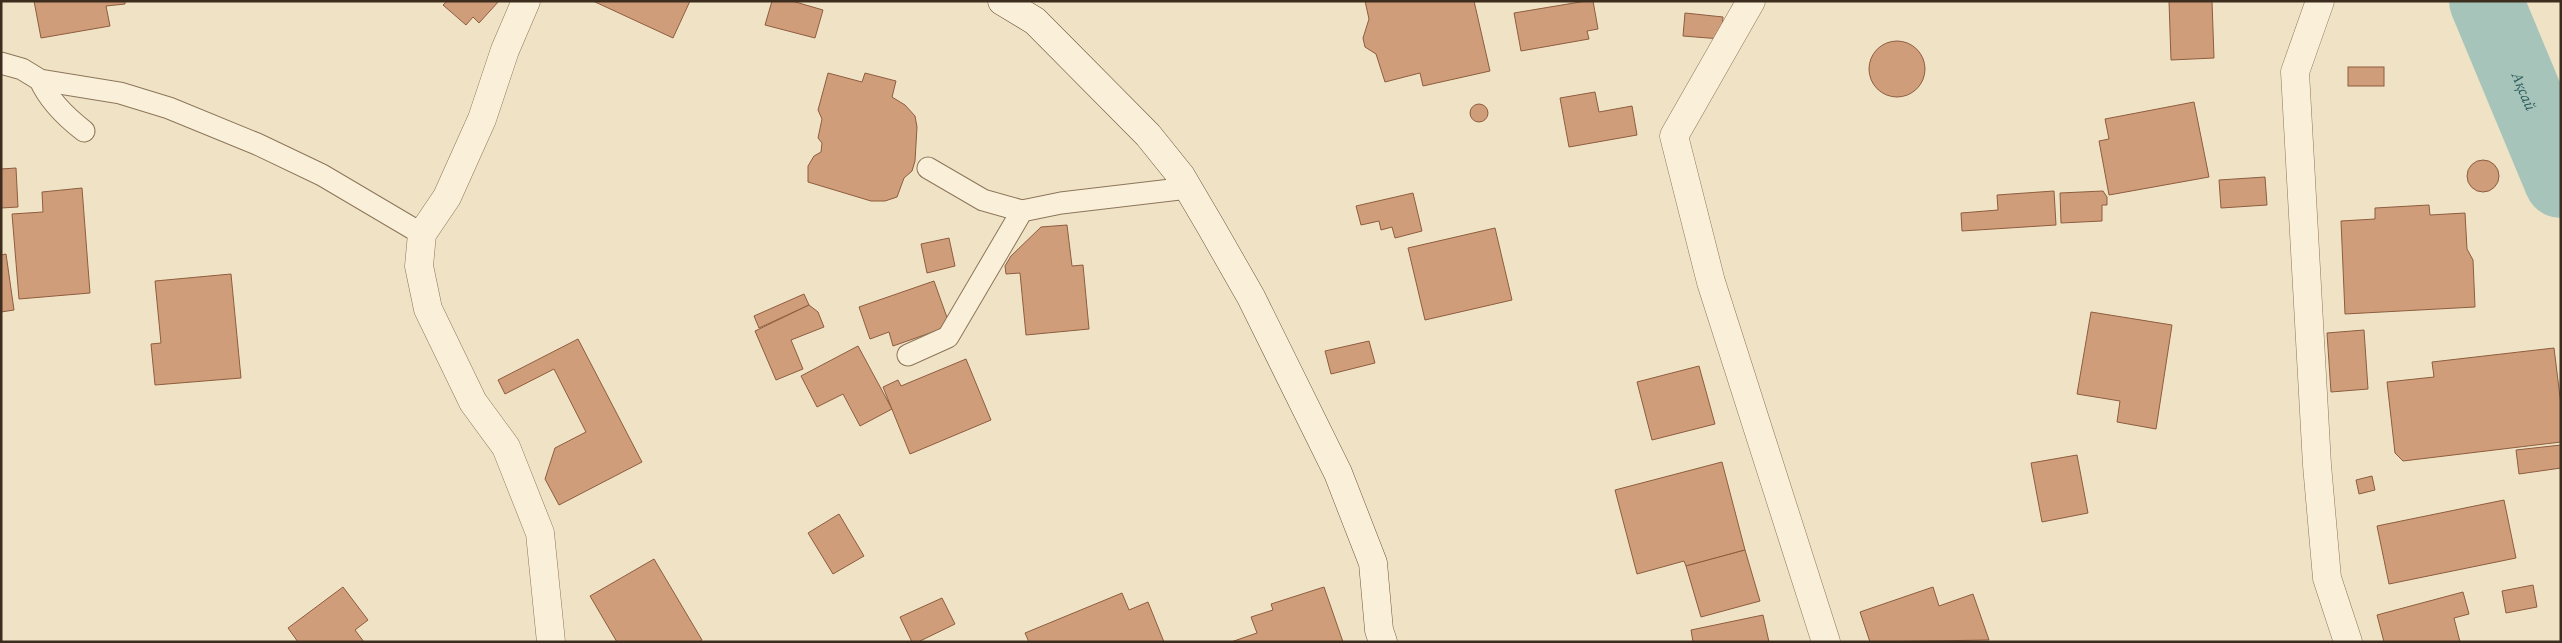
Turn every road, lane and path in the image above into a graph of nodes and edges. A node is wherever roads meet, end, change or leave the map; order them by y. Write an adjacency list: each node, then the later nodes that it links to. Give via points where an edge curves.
1 (526, 1): 11 (street, via 482,118 447,196)
2 (1002, 1): 9 (street, via 1035,21 1094,79 1148,135)
3 (1752, 1): 15 (street, via 1674,136 1711,282)
4 (2320, 1): 16 (street, via 2295,72 2317,465 2327,578)
5 (1, 64): 6 (lane, via 22,69)
6 (40, 80): 7 (lane, via 46,94 70,121); 11 (lane, via 120,93 178,111 322,175)
7 (84, 131)
8 (928, 168): 10 (lane, via 984,200)
9 (1188, 188): 10 (lane); 14 (street, via 1251,297 1338,473 1373,563)
10 (1022, 211): 12 (lane, via 948,337)
11 (422, 234): 13 (street, via 419,266 428,310 473,402 506,447 540,533)
12 (908, 355)
13 (551, 642)
14 (1383, 642)
15 (1826, 642)
16 (2348, 642)

